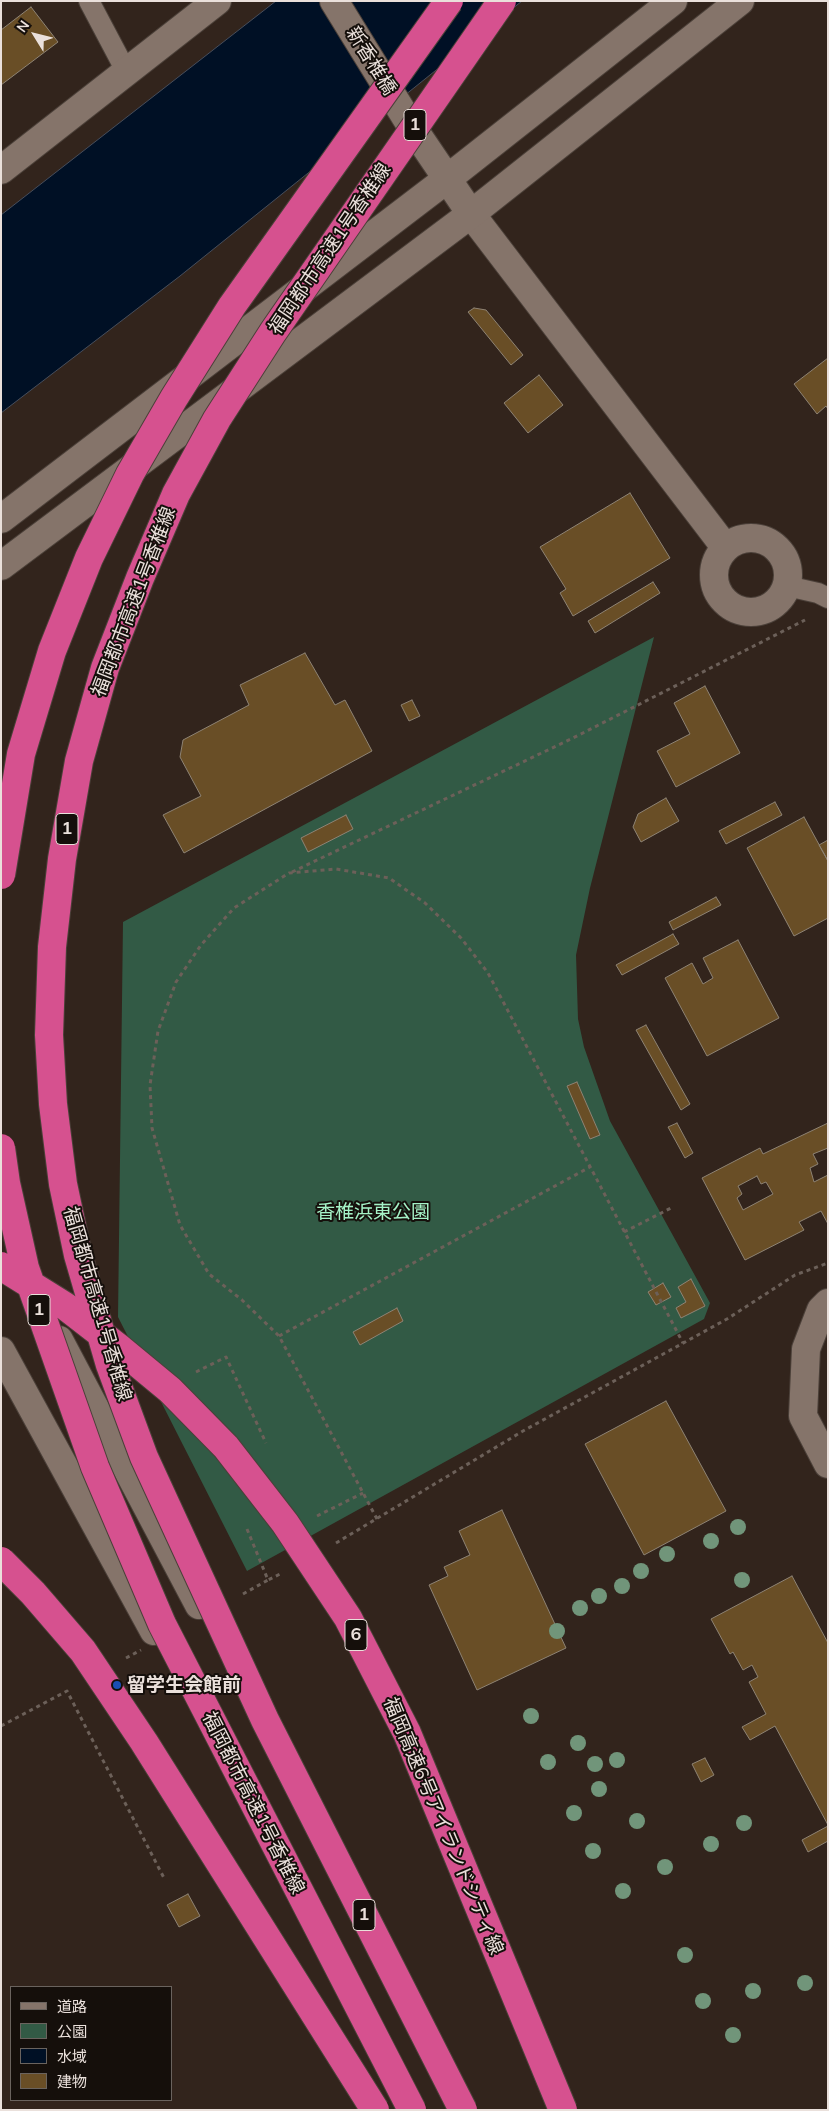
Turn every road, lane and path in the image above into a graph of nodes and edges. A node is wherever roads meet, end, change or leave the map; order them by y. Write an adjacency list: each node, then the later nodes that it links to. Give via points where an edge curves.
1 (89, 1): 8 (lane)
2 (217, 1): 8 (street)
3 (334, 1): 10 (street, 新香椎橋)
4 (449, 1): 19 (highway, 1, bridge, via 232,306 130,474 89,558 52,651 21,754)
5 (502, 1): 39 (highway, 福岡都市高速1号香椎線 / 1, bridge, via 273,332 217,419 172,502 105,668 78,760 52,947 49,1035 63,1184 78,1255 110,1365 144,1457 264,1720)
6 (673, 1): 10 (street)
7 (740, 1): 11 (street)
8 (127, 73): 9 (street)
9 (1, 170)
10 (446, 179): 11 (street, 新香椎橋); 12 (street)
11 (471, 214): 13 (street, 新香椎橋); 14 (street)
12 (1, 519)
13 (725, 547): 15 (street, via 739,538 756,537 771,542 783,554 789,569); 15 (street, via 714,567 715,582 716,590 730,607 753,613 774,605)
14 (1, 566)
15 (788, 586): 16 (lane)
16 (828, 598)
17 (810, 617): 18 (path, via 571,739)
18 (290, 873): 21 (path, via 336,869 389,878 424,903 461,938 488,973); 28 (path, via 234,908 201,945 176,982 158,1031 150,1085 152,1128 180,1225 210,1274)
19 (1, 874)
20 (1, 1148): 38 (highway, 福岡都市高速1号香椎線 / 1, bridge, via 25,1268 95,1467 159,1615 218,1736)
21 (590, 1167): 24 (path); 28 (path)
22 (671, 1208): 24 (path)
23 (1, 1231): 39 (street)
24 (624, 1232): 29 (path)
25 (828, 1263): 29 (path, via 795,1275)
26 (1, 1266): 40 (highway, 福岡高速6号アイランドシティ線 / 6, bridge, via 65,1306 170,1390 226,1447 285,1523 348,1618 407,1733)
27 (828, 1303): 31 (street, via 821,1310 806,1349 803,1416)
28 (278, 1336): 32 (path)
29 (682, 1343): 32 (path, via 523,1431)
30 (1, 1351): 38 (street)
31 (828, 1464)
32 (377, 1519): 33 (path)
33 (341, 1540)
34 (1, 1560): 37 (highway, bridge, via 88,1659 144,1742)
35 (1, 1726): 36 (path, via 67,1691)
36 (164, 1878)
37 (375, 2110)
38 (413, 2110)
39 (464, 2110)
40 (563, 2110)

